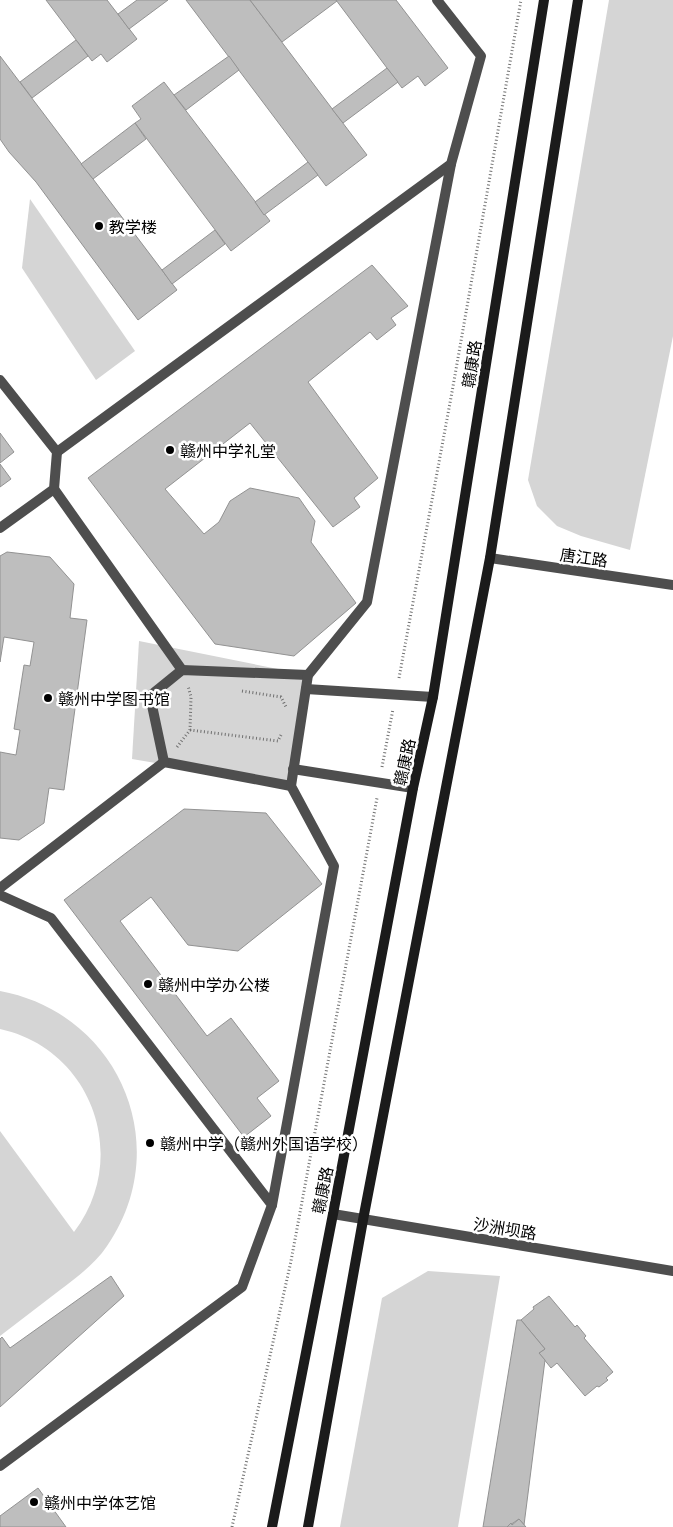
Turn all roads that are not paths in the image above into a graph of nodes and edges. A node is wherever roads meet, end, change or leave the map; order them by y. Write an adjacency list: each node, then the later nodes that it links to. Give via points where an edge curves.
1 (437, 0): 4 (street, via 481,56)
2 (544, 0): 14 (main road, 赣康路)
3 (578, 0): 9 (main road)
4 (452, 164): 6 (street); 12 (street, via 368,602)
5 (0, 380): 6 (street)
6 (57, 452): 7 (street)
7 (54, 489): 8 (street); 11 (street)
8 (0, 528)
9 (490, 558): 10 (street, 唐江路); 23 (main road)
10 (673, 585)
11 (182, 670): 12 (street); 15 (street, via 150,696)
12 (308, 676): 13 (street)
13 (306, 689): 14 (street); 16 (street)
14 (433, 697): 18 (main road, 赣康路)
15 (164, 762): 17 (street); 19 (street)
16 (293, 769): 17 (street); 18 (street)
17 (291, 786): 21 (street, via 334,866)
18 (413, 788): 22 (main road, 赣康路)
19 (0, 888)
20 (0, 895): 21 (street, via 50,918)
21 (272, 1204): 25 (street, via 242,1287)
22 (333, 1214): 23 (street, 沙洲坝路); 26 (main road, 赣康路)
23 (363, 1220): 24 (street, 沙洲坝路); 27 (main road)
24 (673, 1270)
25 (0, 1466)
26 (272, 1527)
27 (308, 1527)

